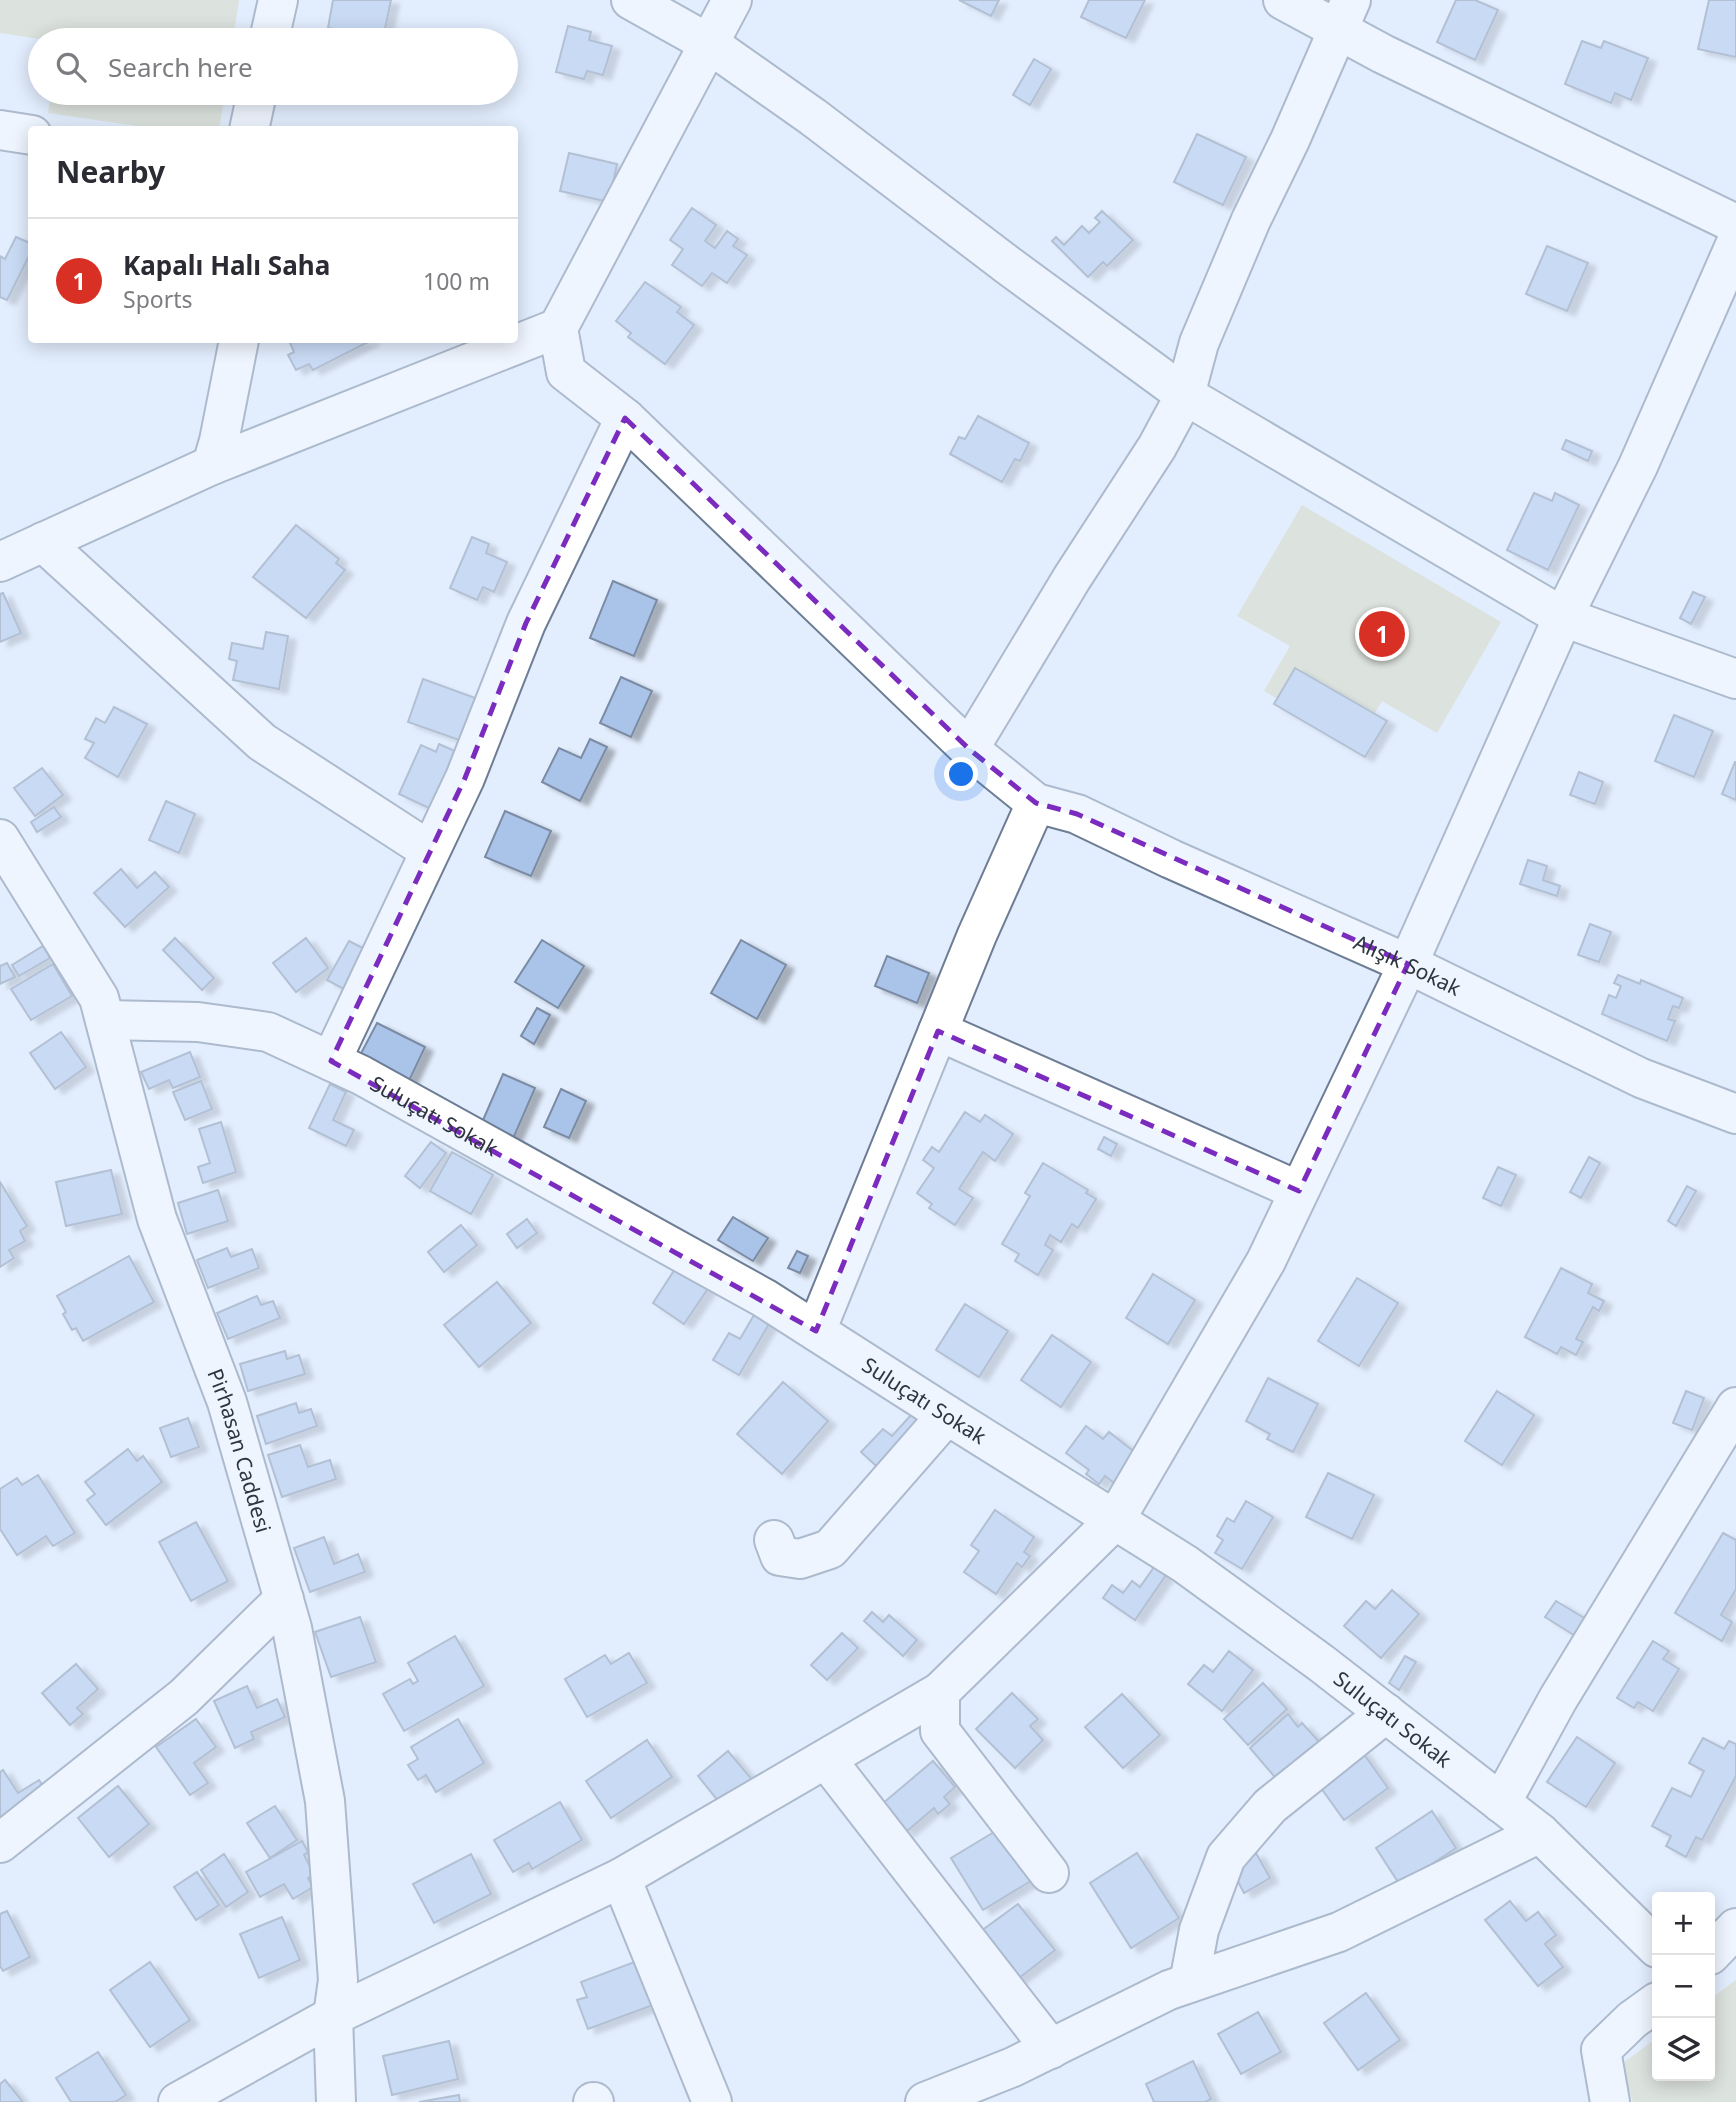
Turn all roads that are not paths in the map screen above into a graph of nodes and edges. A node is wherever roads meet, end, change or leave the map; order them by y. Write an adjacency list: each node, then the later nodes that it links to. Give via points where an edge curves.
1 (278, 0): 6 (street)
2 (631, 0): 7 (street)
3 (732, 0): 7 (street)
4 (1283, 0): 5 (street)
5 (1345, 15): 12 (street, via 1383,54); 16 (street, via 1245,232 1199,343)
6 (272, 28)
7 (708, 43): 14 (street); 16 (street)
8 (254, 105): 9 (street)
9 (250, 126)
10 (0, 130): 11 (street)
11 (28, 134)
12 (1736, 224)
13 (1736, 243): 21 (street, via 1638,466)
14 (558, 328): 17 (street, via 566,372); 18 (street)
15 (238, 343): 18 (street)
16 (1185, 395): 21 (street); 23 (street)
17 (625, 418): 23 (street); 25 (street, via 526,623 465,778)
18 (212, 465): 19 (street)
19 (43, 542): 20 (street); 25 (street, via 262,742)
20 (0, 562)
21 (1563, 617): 22 (street); 27 (street)
22 (1736, 679)
23 (969, 749): 24 (street)
24 (1036, 803): 27 (street, Alışık Sokak, via 1077,814); 29 (street)
25 (430, 851): 30 (street)
26 (3, 852): 28 (street, Pirhasan Caddesi, via 99,998)
27 (1408, 964): 31 (street, Alışık Sokak, via 1641,1078); 32 (street)
28 (105, 1020): 30 (street, Suluçatı Sokak, via 198,1022 268,1032); 38 (street, Pirhasan Caddesi, via 157,1219 227,1402)
29 (938, 1031): 32 (street); 33 (street)
30 (331, 1061): 33 (street, Suluçatı Sokak, via 764,1298)
31 (1736, 1114)
32 (1299, 1191): 36 (street, via 1266,1261)
33 (816, 1331): 35 (street, Suluçatı Sokak)
34 (1736, 1407): 42 (street, via 1558,1699)
35 (947, 1415): 36 (street, Suluçatı Sokak); 37 (street, via 830,1549 800,1559 780,1556)
36 (1115, 1520): 39 (street); 40 (street, Suluçatı Sokak, via 1185,1564)
37 (774, 1540)
38 (284, 1599): 44 (street, via 184,1697); 52 (street, Pirhasan Caddesi, via 325,1801 338,1980)
39 (940, 1692): 41 (street); 45 (street, via 940,1731)
40 (1386, 1713): 42 (street, Suluçatı Sokak); 50 (street, via 1270,1806 1226,1857 1199,1930)
41 (826, 1759): 46 (street); 53 (street)
42 (1501, 1802): 43 (street, Suluçatı Sokak)
43 (1540, 1833): 48 (street, Suluçatı Sokak); 50 (street, via 1339,1932)
44 (0, 1843)
45 (1049, 1873)
46 (621, 1878): 52 (street); 56 (street)
47 (1736, 1928): 49 (street)
48 (1652, 1943)
49 (1715, 1950)
50 (1189, 1983): 53 (street)
51 (1652, 2006): 58 (street, via 1601,2050)
52 (332, 2016): 54 (street); 55 (street, Pirhasan Caddesi)
53 (1051, 2049): 57 (street)
54 (178, 2102)
55 (336, 2102)
56 (712, 2102)
57 (925, 2102)
58 (1610, 2102)

